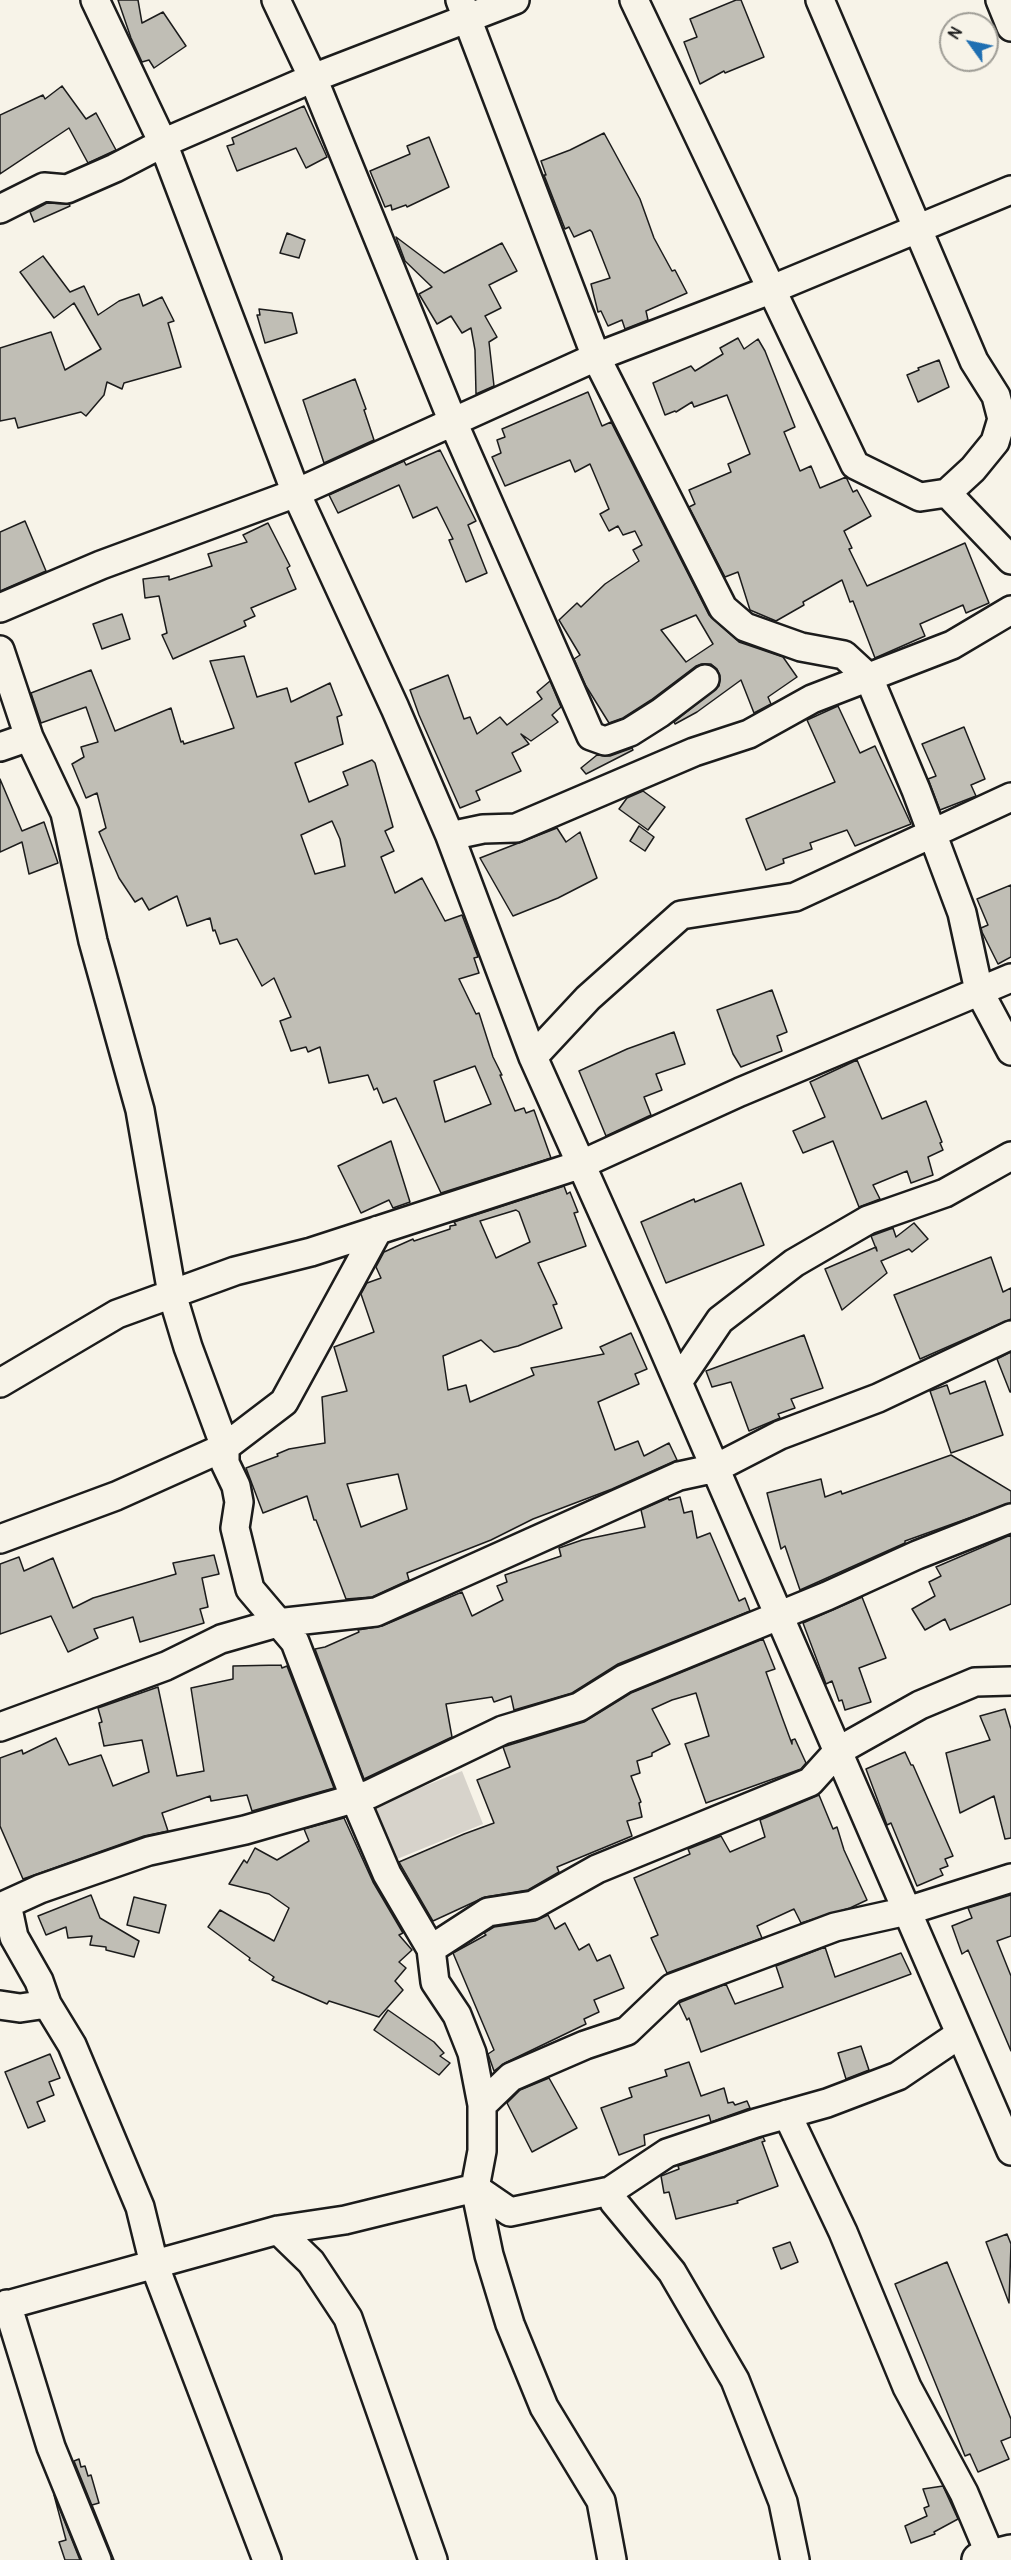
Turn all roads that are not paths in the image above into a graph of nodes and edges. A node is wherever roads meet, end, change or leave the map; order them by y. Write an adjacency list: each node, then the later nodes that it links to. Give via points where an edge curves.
1 (95, 0): 10 (street)
2 (276, 0): 9 (street)
3 (515, 0): 7 (street)
4 (634, 0): 14 (street)
5 (820, 0): 13 (street)
6 (1000, 0): 8 (street)
7 (465, 10): 9 (street); 15 (street)
8 (1011, 27)
9 (313, 78): 10 (street); 16 (street)
10 (163, 143): 12 (street, via 67,189 44,187); 18 (street)
11 (1011, 190): 13 (street)
12 (0, 209)
13 (919, 229): 14 (street); 17 (street, via 974,362 996,396)
14 (770, 290): 15 (street); 19 (street, via 855,465 920,497)
15 (596, 357): 16 (street); 24 (street, via 723,608 745,627 801,647 844,655)
16 (453, 422): 18 (street); 25 (street, via 591,736 604,741 630,732)
17 (1003, 440): 19 (street)
18 (296, 493): 21 (street, via 101,565); 30 (street)
19 (947, 493): 20 (street)
20 (1011, 560)
21 (0, 608)
22 (1011, 610): 24 (street, via 952,645)
23 (0, 650): 26 (street)
24 (869, 678): 29 (street); 30 (street, via 812,699 749,734 694,752 516,828)
25 (705, 679)
26 (29, 737): 27 (street); 38 (street, via 65,813 93,941 140,1110)
27 (0, 747)
28 (1011, 797): 29 (street)
29 (930, 833): 32 (street, via 962,913); 34 (street, via 795,897 681,915 588,998)
30 (450, 836): 34 (street)
31 (1011, 978): 32 (street)
32 (979, 991): 33 (street); 36 (street)
33 (1011, 1051)
34 (533, 1056): 36 (street)
35 (1011, 1156): 40 (street, via 945,1193 868,1220 794,1263 720,1320)
36 (582, 1164): 37 (street); 40 (street)
37 (378, 1230): 38 (street, via 235,1271); 42 (street, via 284,1402)
38 (172, 1294): 41 (street, via 117,1314); 42 (street)
39 (1011, 1335): 43 (street, via 878,1398 780,1435)
40 (678, 1382): 43 (street)
41 (0, 1383)
42 (225, 1446): 45 (street, via 116,1496); 47 (street, via 225,1463 239,1502 235,1528 250,1589)
43 (716, 1468): 46 (street); 47 (street, via 679,1476 376,1612)
44 (1011, 1518): 46 (street)
45 (0, 1539)
46 (778, 1614): 50 (street); 51 (street, via 624,1679 579,1707 503,1730)
47 (277, 1623): 49 (street, via 221,1639 166,1666); 51 (street, via 295,1642)
48 (1011, 1681): 50 (street, via 975,1682 920,1704)
49 (0, 1727)
50 (838, 1752): 54 (street); 55 (street, via 810,1782 597,1869 533,1905 488,1912)
51 (355, 1799): 53 (street, via 245,1830 149,1851 40,1888); 55 (street, via 387,1874)
52 (1011, 1878): 54 (street)
53 (3, 1895): 56 (street, via 14,1937)
54 (907, 1911): 58 (street); 59 (street, via 836,1927 672,1988 627,2031 512,2076)
55 (430, 1949): 59 (street, via 435,1982 457,2014 472,2053)
56 (47, 2004): 57 (street, via 20,2008); 65 (street, via 72,2045 140,2207)
57 (0, 2005)
58 (960, 2034): 60 (street, via 898,2076); 61 (street)
59 (482, 2105): 62 (street, via 483,2151)
60 (787, 2114): 63 (street, via 667,2152); 67 (street, via 843,2232 907,2387)
61 (1011, 2151)
62 (475, 2188): 63 (street, via 510,2212); 64 (street, via 345,2220); 71 (street, via 489,2255 510,2324 544,2407 602,2501)
63 (610, 2191): 72 (street, via 614,2202 672,2272 735,2380 783,2502)
64 (279, 2230): 65 (street); 70 (street, via 311,2262 348,2318)
65 (154, 2264): 66 (street); 69 (street)
66 (4, 2306): 68 (street, via 51,2447)
67 (994, 2556)
68 (97, 2560)
69 (267, 2560)
70 (433, 2560)
71 (612, 2560)
72 (795, 2560)

